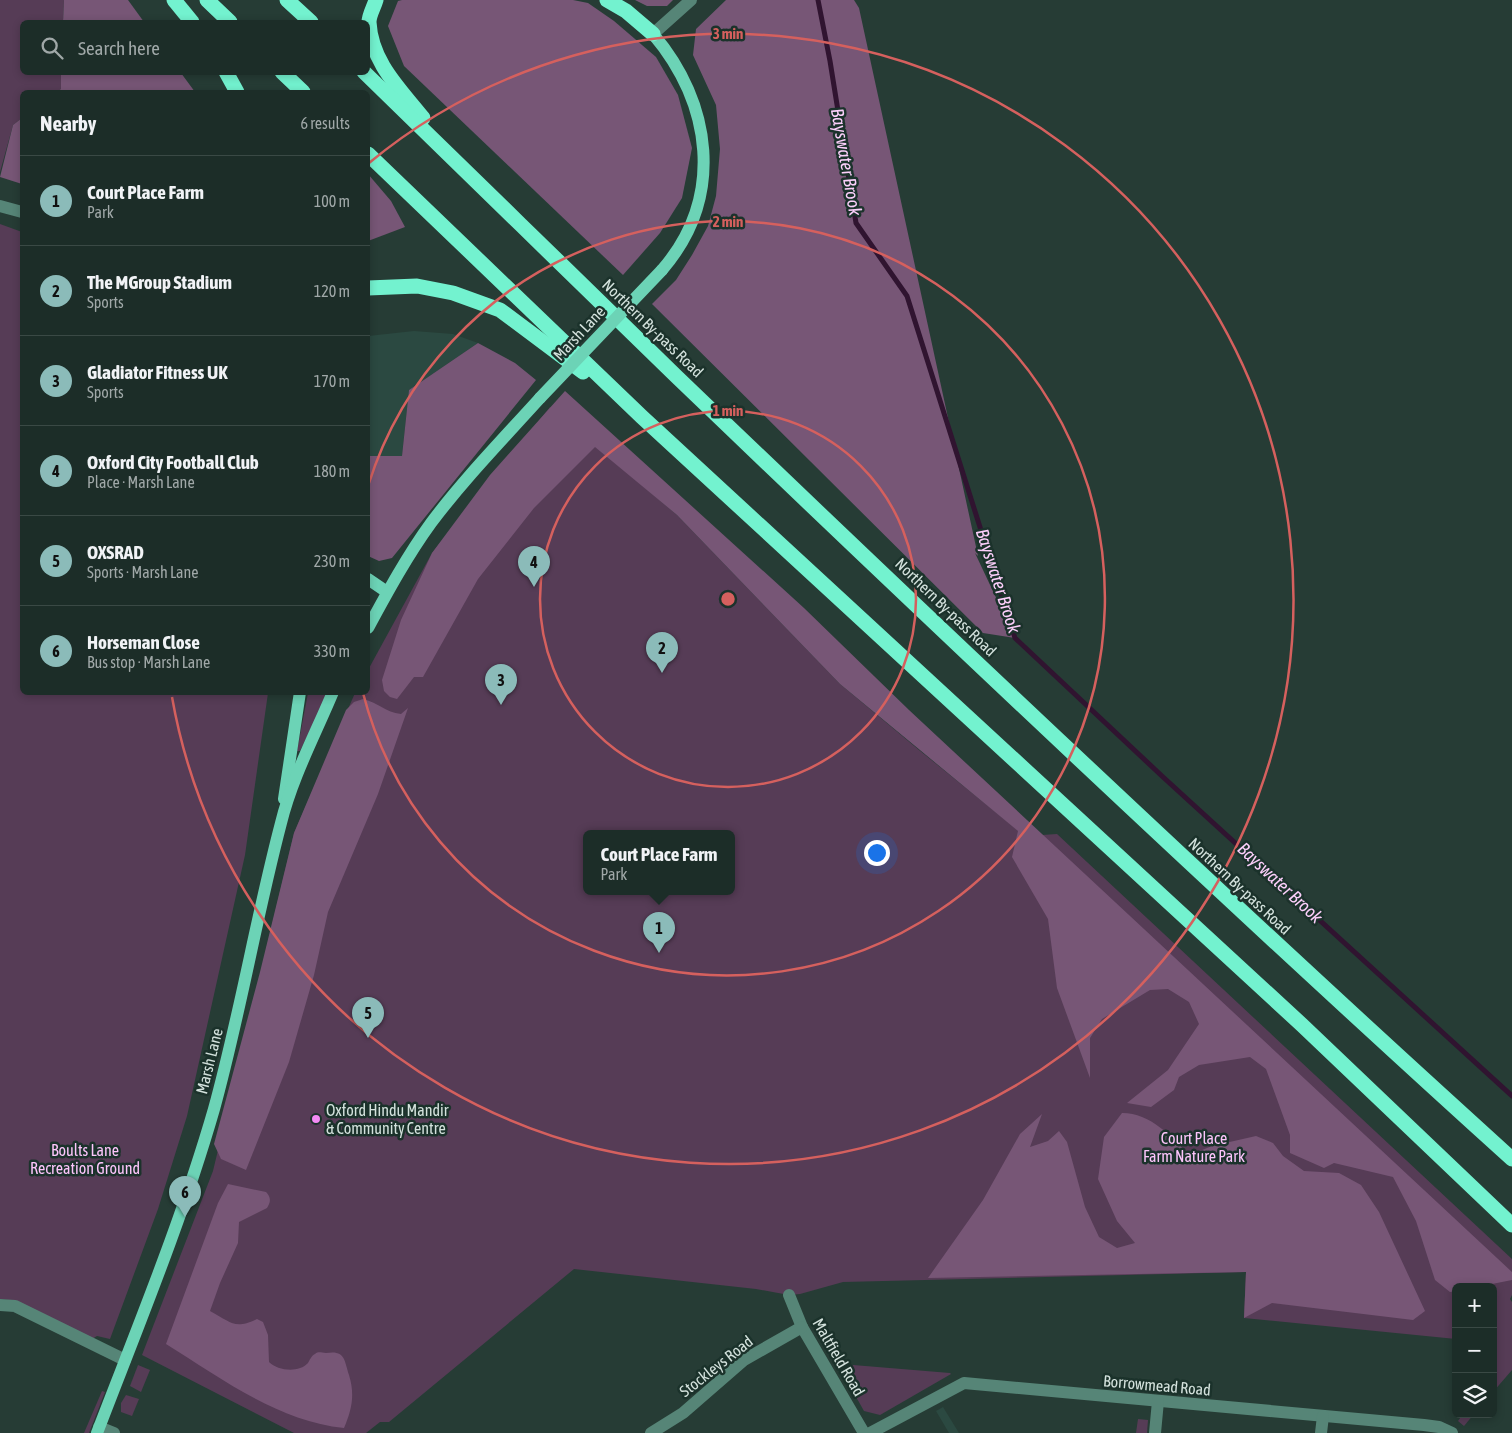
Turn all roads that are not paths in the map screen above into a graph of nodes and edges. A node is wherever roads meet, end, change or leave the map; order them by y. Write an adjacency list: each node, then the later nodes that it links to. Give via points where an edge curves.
1 (174, 0): 7 (highway)
2 (207, 0): 8 (highway)
3 (288, 0): 9 (highway)
4 (376, 0): 10 (highway)
5 (607, 0): 12 (highway)
6 (691, 0): 12 (street)
7 (190, 20)
8 (228, 20)
9 (309, 20)
10 (369, 20)
11 (370, 27): 19 (highway, via 374,52 391,79)
12 (653, 34): 25 (main road, Marsh Lane, bridge, via 685,79 703,137 704,172 694,216 678,251 479,465 431,523)
13 (228, 75): 16 (highway)
14 (285, 75): 17 (highway)
15 (367, 75): 19 (highway, Northern By-pass Road)
16 (236, 90)
17 (301, 90)
18 (370, 156): 23 (highway)
19 (465, 169): 30 (highway, Northern By-pass Road, via 683,382 1180,854)
20 (0, 206): 21 (street)
21 (20, 211)
22 (370, 288): 23 (highway, via 416,286 453,293 500,310)
23 (642, 417): 31 (highway, via 1295,1018)
24 (370, 580): 25 (main road)
25 (387, 592): 26 (main road, Marsh Lane)
26 (370, 624)
27 (300, 695): 29 (main road)
28 (332, 695): 29 (main road, Marsh Lane)
29 (281, 822): 35 (main road, Marsh Lane, via 245,987 214,1107 198,1162)
30 (1512, 1159)
31 (1512, 1225)
32 (789, 1295): 34 (street, Maltfield Road)
33 (0, 1305): 35 (street, via 15,1306)
34 (802, 1327): 40 (street, Stockleys Road, via 744,1360 683,1413); 41 (street, Maltfield Road)
35 (125, 1360): 38 (main road, Marsh Lane)
36 (1158, 1401): 37 (street, Borrowmead Road); 42 (street, Borrowmead Road, via 964,1383); 43 (street)
37 (1323, 1416): 44 (street); 45 (street, Borrowmead Road, via 1424,1425)
38 (98, 1430): 39 (street)
39 (114, 1433)
40 (651, 1433)
41 (864, 1433)
42 (870, 1433)
43 (1155, 1433)
44 (1321, 1433)
45 (1452, 1433)

